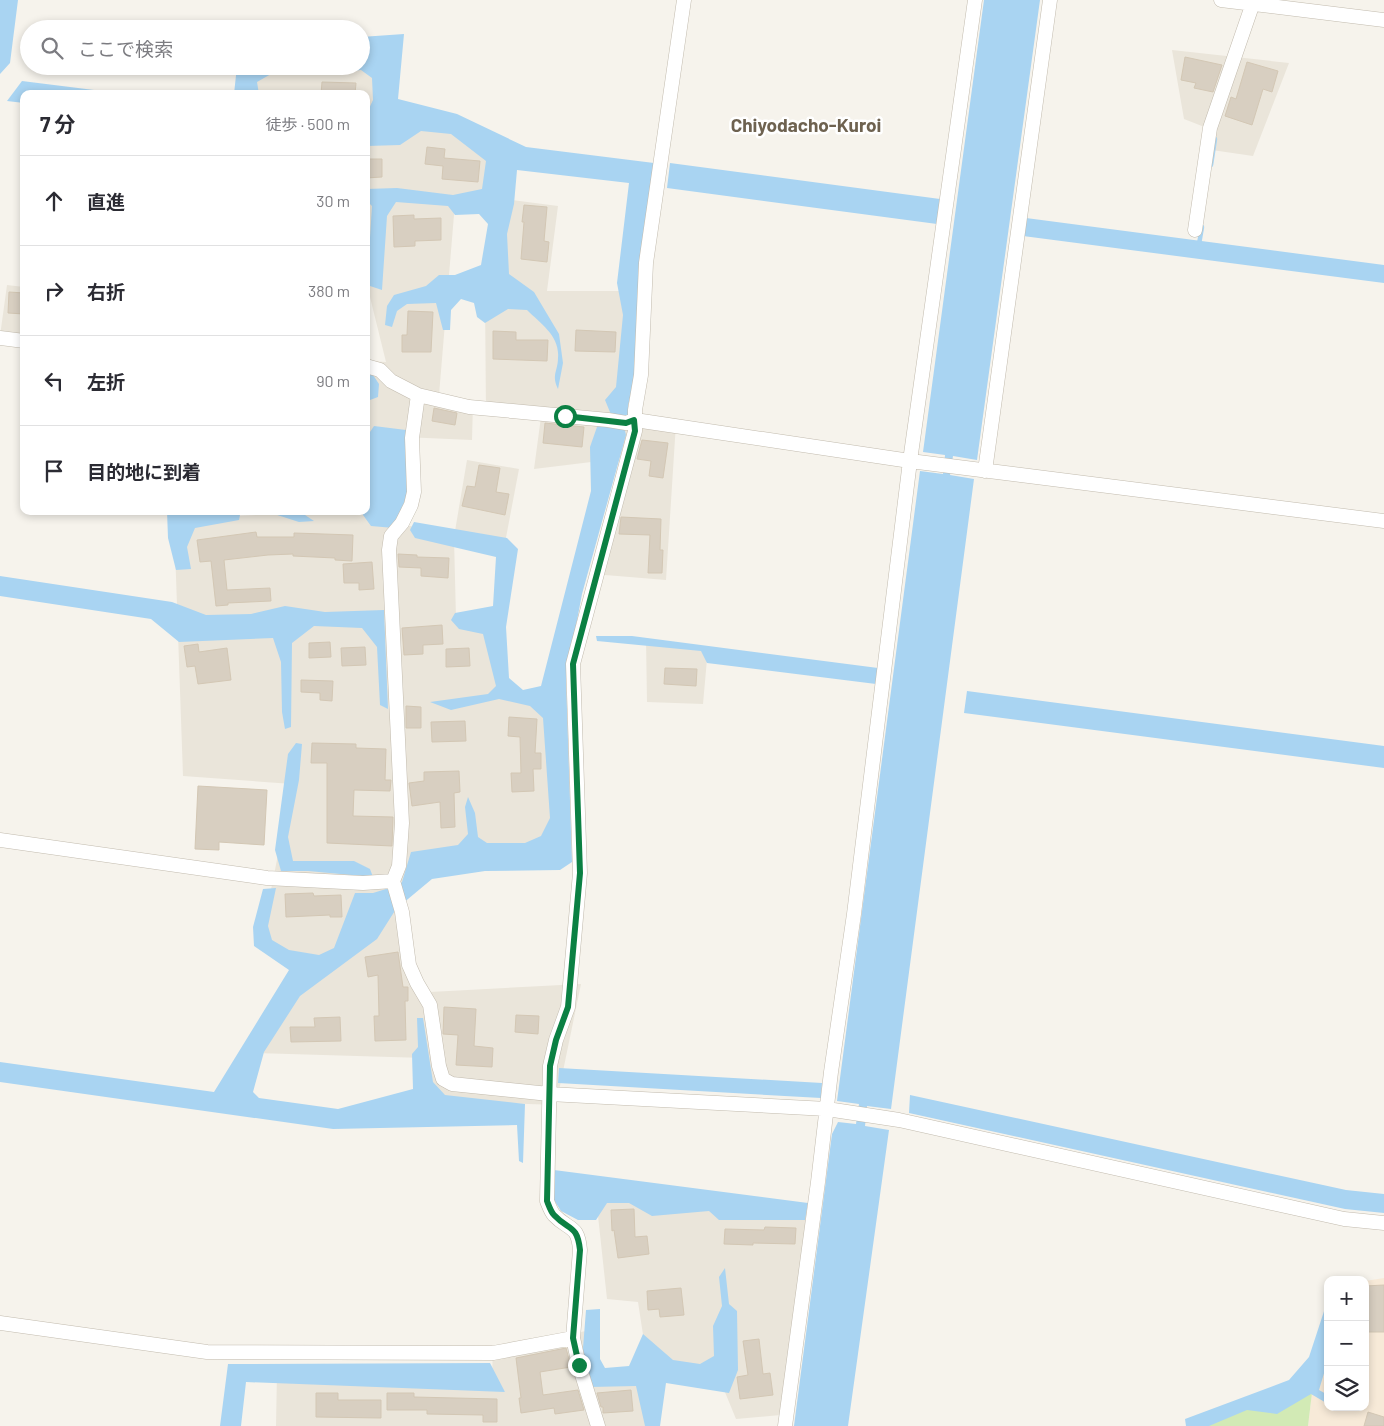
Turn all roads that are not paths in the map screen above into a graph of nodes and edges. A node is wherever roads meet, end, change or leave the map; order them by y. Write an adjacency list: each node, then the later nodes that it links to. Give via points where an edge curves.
1 (684, 0): 12 (street, via 646,263 641,375)
2 (975, 0): 13 (street)
3 (1050, 0): 14 (street)
4 (1221, 0): 5 (street)
5 (1253, 2): 6 (street); 7 (street, via 1210,128)
6 (1384, 20)
7 (1194, 230)
8 (0, 338): 9 (street)
9 (20, 340)
10 (370, 367): 11 (street, via 380,370 391,381)
11 (418, 395): 12 (street, via 469,407); 17 (street, via 412,438 414,492 402,523 391,536 389,550 402,823 399,866)
12 (630, 422): 13 (street); 18 (street, via 635,431 573,664 580,873 568,1007 550,1066)
13 (910, 461): 14 (street); 19 (street)
14 (985, 470): 15 (street)
15 (1384, 522)
16 (0, 840): 17 (street, via 267,878 363,883)
17 (393, 881): 18 (street, via 402,912 409,965 430,1005 443,1078 452,1084)
18 (549, 1094): 19 (street); 22 (street, via 547,1201 553,1214 576,1231 579,1239)
19 (828, 1109): 20 (street, via 900,1120 1344,1219); 24 (street)
20 (1384, 1223)
21 (0, 1323): 22 (street, via 207,1352 493,1353)
22 (573, 1338): 23 (street)
23 (598, 1426)
24 (785, 1426)

